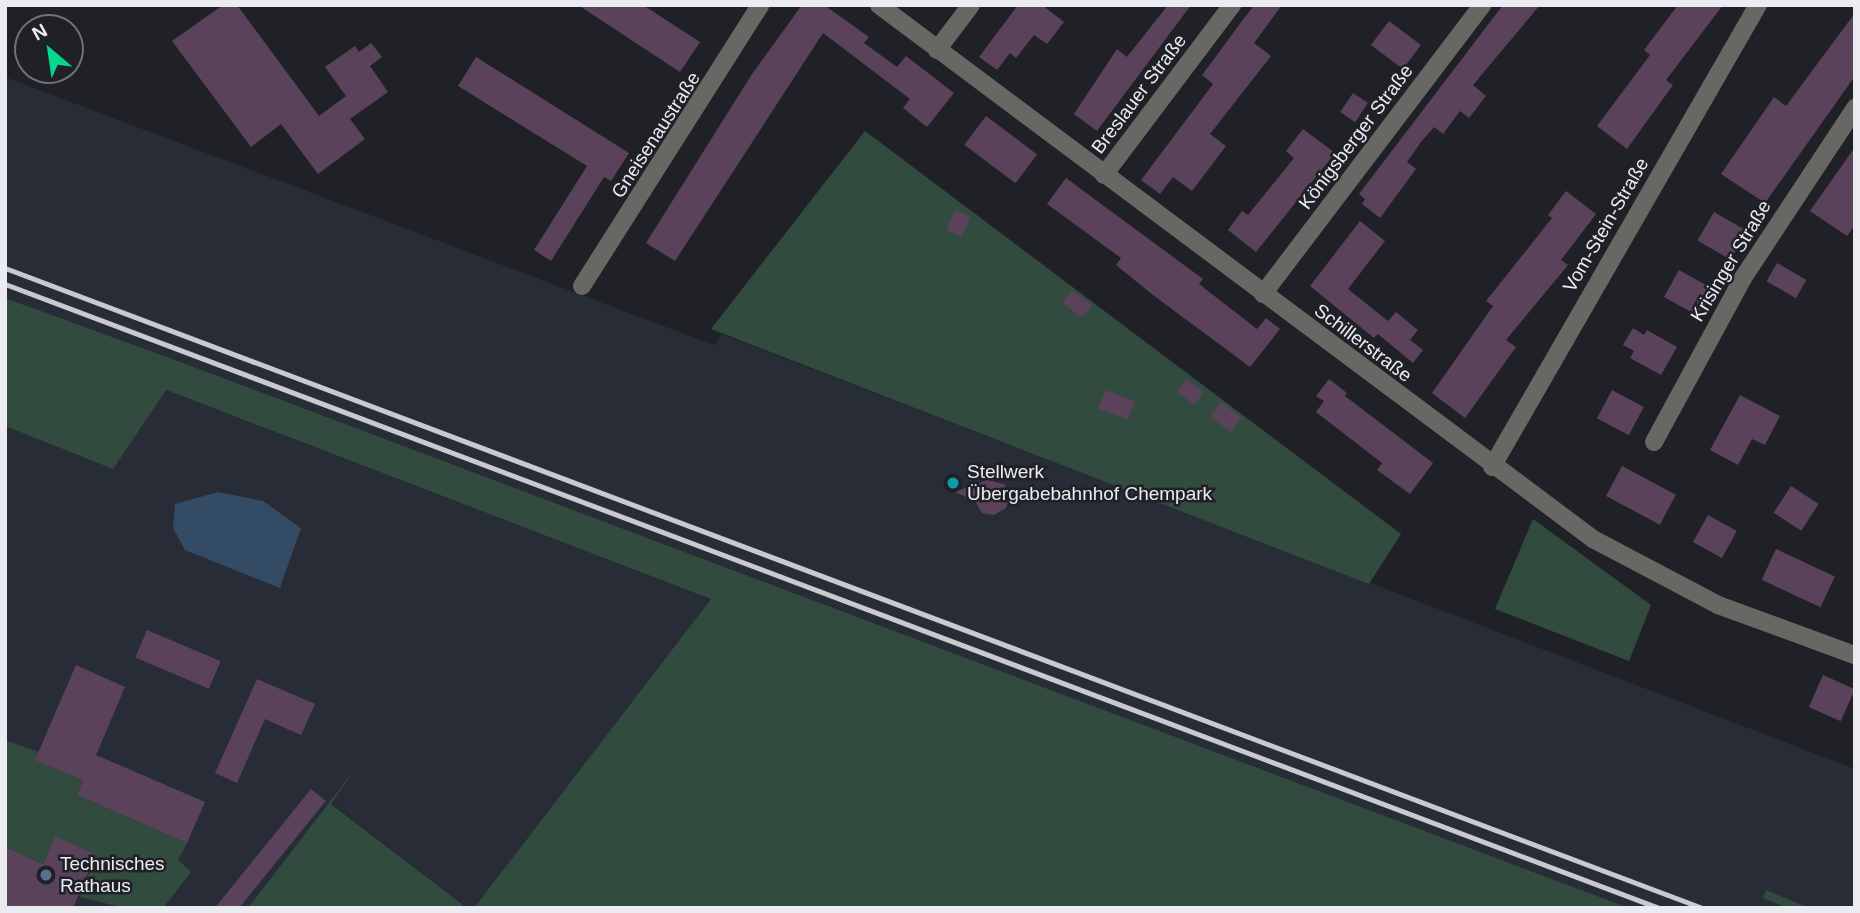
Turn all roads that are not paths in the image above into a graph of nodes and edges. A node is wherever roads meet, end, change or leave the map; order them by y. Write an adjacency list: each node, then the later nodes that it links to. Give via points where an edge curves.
1 (760, 5): 10 (street, Gneisenaustraße)
2 (879, 5): 7 (street, Schillerstraße)
3 (971, 5): 7 (street)
4 (1232, 5): 9 (street, Breslauer Straße)
5 (1482, 5): 11 (street, Königsberger Straße)
6 (1758, 5): 13 (street, Vom-Stein-Straße)
7 (937, 50): 9 (street, Schillerstraße)
8 (1855, 108): 12 (street, Krisinger Straße, via 1743,278)
9 (1104, 175): 11 (street, Schillerstraße)
10 (582, 286)
11 (1263, 294): 13 (street, Schillerstraße)
12 (1654, 442)
13 (1492, 467): 14 (street, Schillerstraße, via 1593,539 1659,577 1718,605)
14 (1855, 655)

